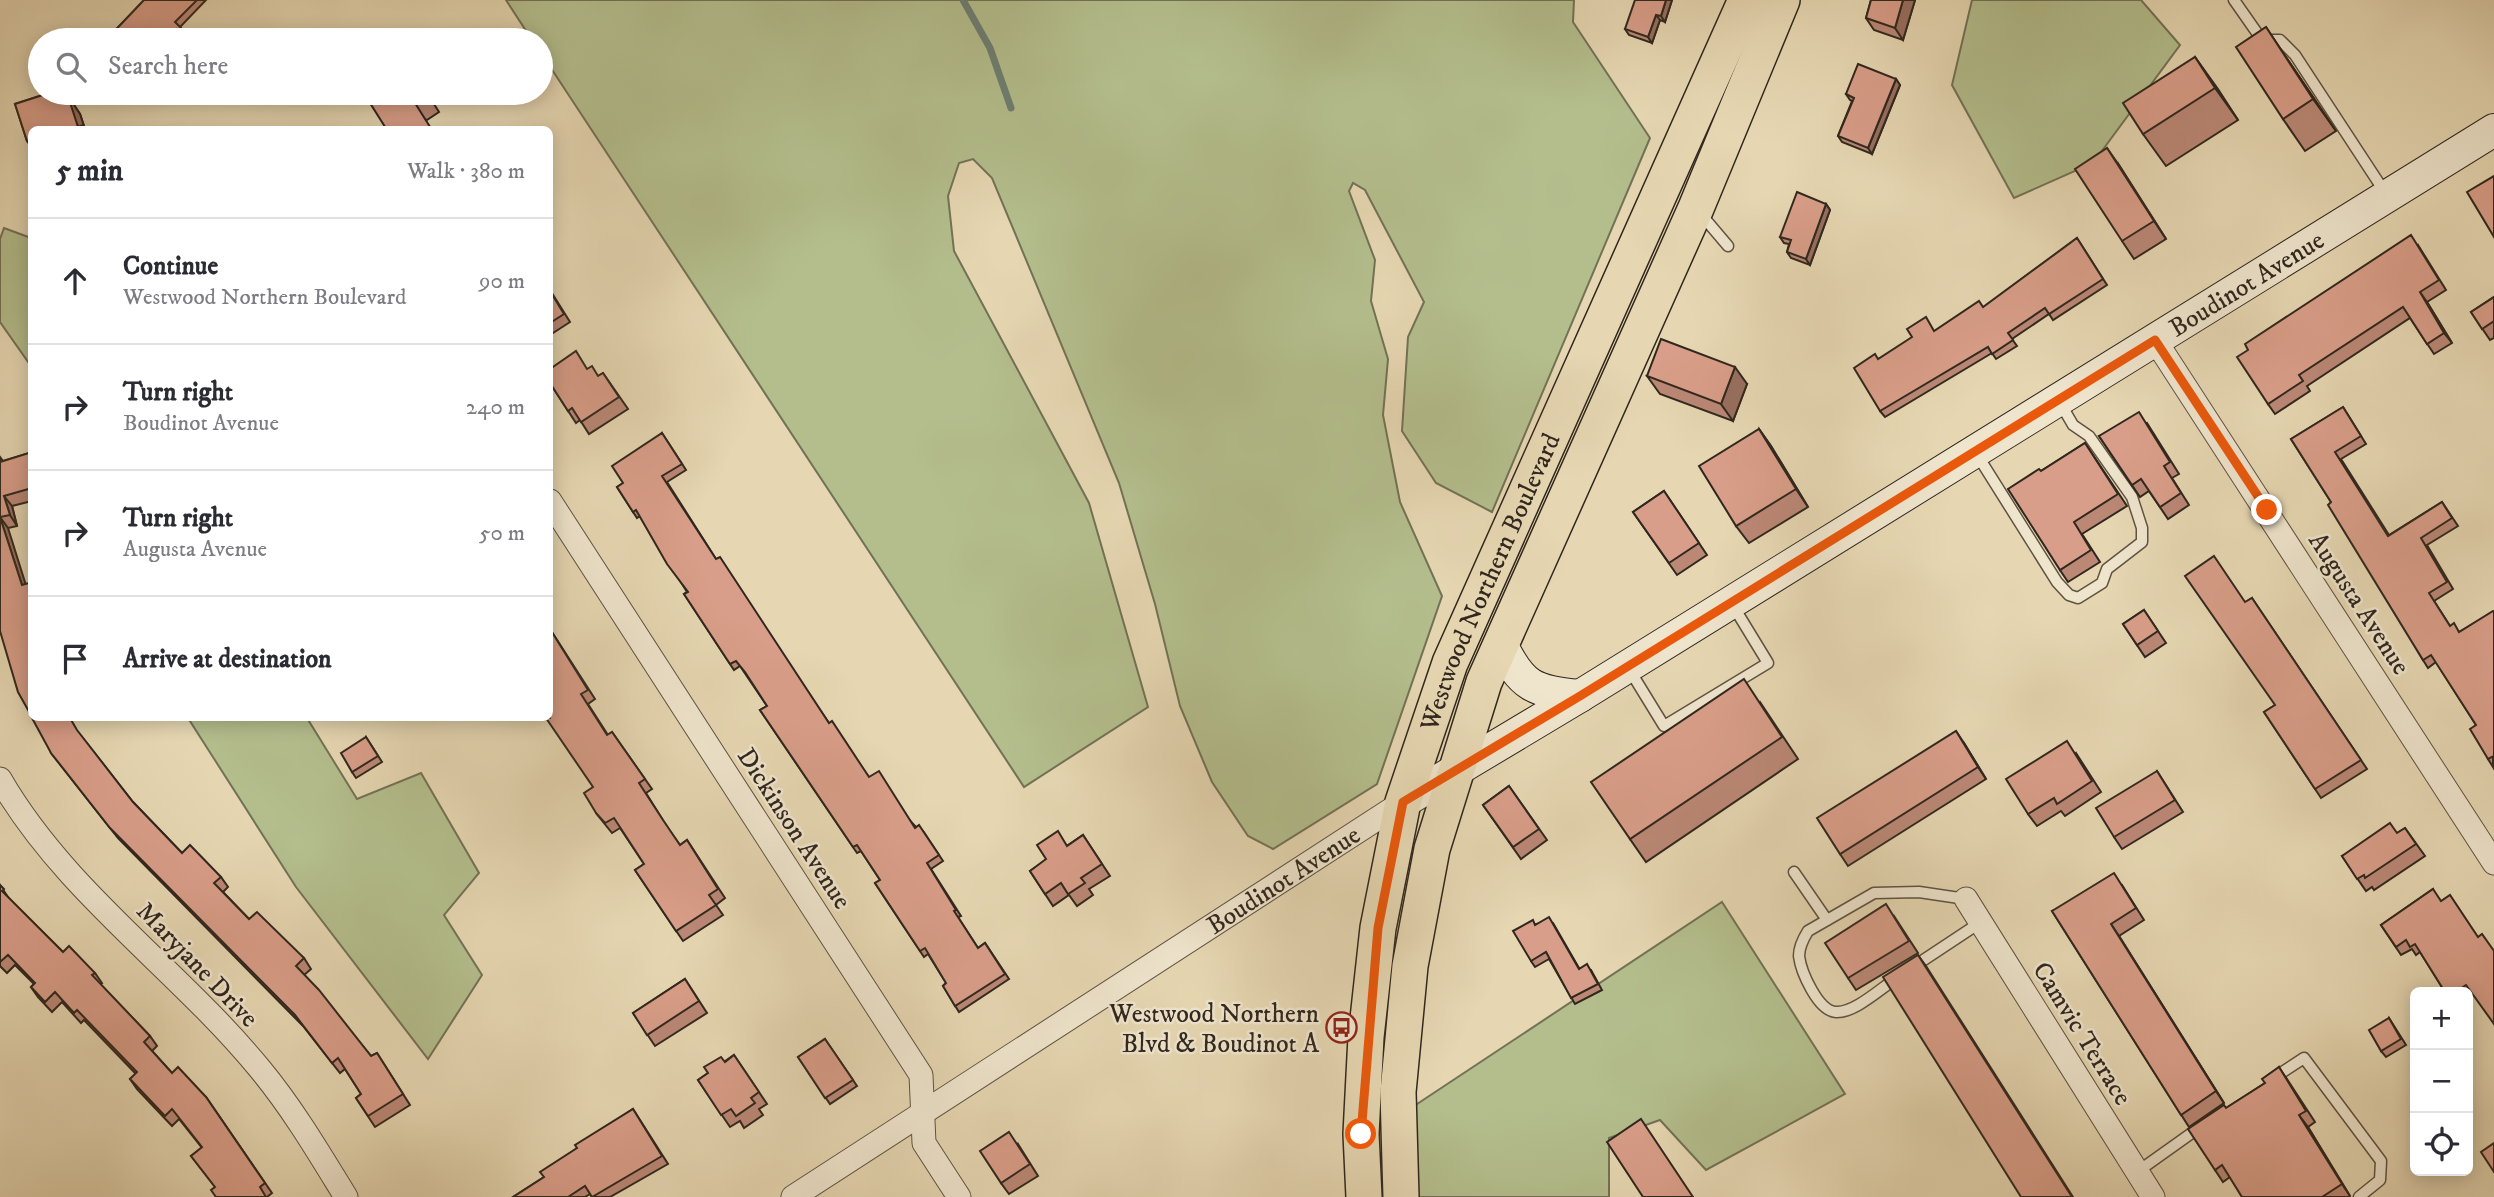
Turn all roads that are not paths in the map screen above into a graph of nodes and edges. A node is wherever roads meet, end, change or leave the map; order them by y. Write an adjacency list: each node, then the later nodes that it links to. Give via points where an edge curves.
1 (1746, 0): 5 (main road, Westwood Northern Boulevard)
2 (1782, 0): 7 (main road, Westwood Northern Boulevard)
3 (2234, 0): 6 (lane, via 2262,40 2280,40 2295,55)
4 (2494, 130): 6 (street, Boudinot Avenue)
5 (1661, 191): 7 (main road); 19 (main road, Westwood Northern Boulevard, via 1450,663)
6 (2387, 196): 9 (street, Boudinot Avenue)
7 (1696, 208): 8 (lane); 14 (main road, Westwood Northern Boulevard)
8 (1728, 246)
9 (2155, 340): 10 (street, Boudinot Avenue); 20 (street, Augusta Avenue)
10 (2058, 400): 11 (street, Boudinot Avenue); 11 (lane, via 2132,498 2144,536 2143,542 2111,565 2102,583 2092,590 2078,597 2069,595 2057,582)
11 (1974, 451): 13 (street, Boudinot Avenue)
12 (553, 505): 26 (street, Dickinson Avenue, via 921,1075)
13 (1731, 602): 15 (street, Boudinot Avenue); 15 (lane, via 1768,663 1664,726)
14 (1501, 644): 16 (street, via 1518,676 1531,687); 17 (main road, Westwood Northern Boulevard)
15 (1628, 667): 16 (street, Boudinot Avenue)
16 (1580, 696): 17 (street, Boudinot Avenue)
17 (1457, 769): 19 (street, Boudinot Avenue); 33 (main road, Westwood Northern Boulevard, via 1432,849 1410,966 1398,1092)
18 (0, 779): 29 (street, Maryjane Drive, via 48,849 259,1067)
19 (1403, 802): 26 (street, Boudinot Avenue); 32 (main road, Westwood Northern Boulevard, via 1378,928 1366,1037 1361,1134)
20 (2494, 863)
21 (1794, 872): 23 (lane)
22 (1966, 900): 23 (lane, via 1890,890 1874,893); 24 (street, Camvic Terrace)
23 (1827, 920): 24 (lane, via 1808,931 1799,955 1803,973 1823,1007 1839,1013)
24 (1981, 922): 28 (street, Camvic Terrace)
25 (2258, 1088): 35 (lane, via 2304,1058 2381,1161 2380,1181)
26 (922, 1114): 30 (street, Boudinot Avenue); 31 (street, Dickinson Avenue, via 924,1143)
27 (2212, 1119): 28 (lane)
28 (2137, 1172): 34 (street, Camvic Terrace)
29 (346, 1197)
30 (793, 1197)
31 (959, 1197)
32 (1364, 1197)
33 (1401, 1197)
34 (2152, 1197)
35 (2359, 1197)

